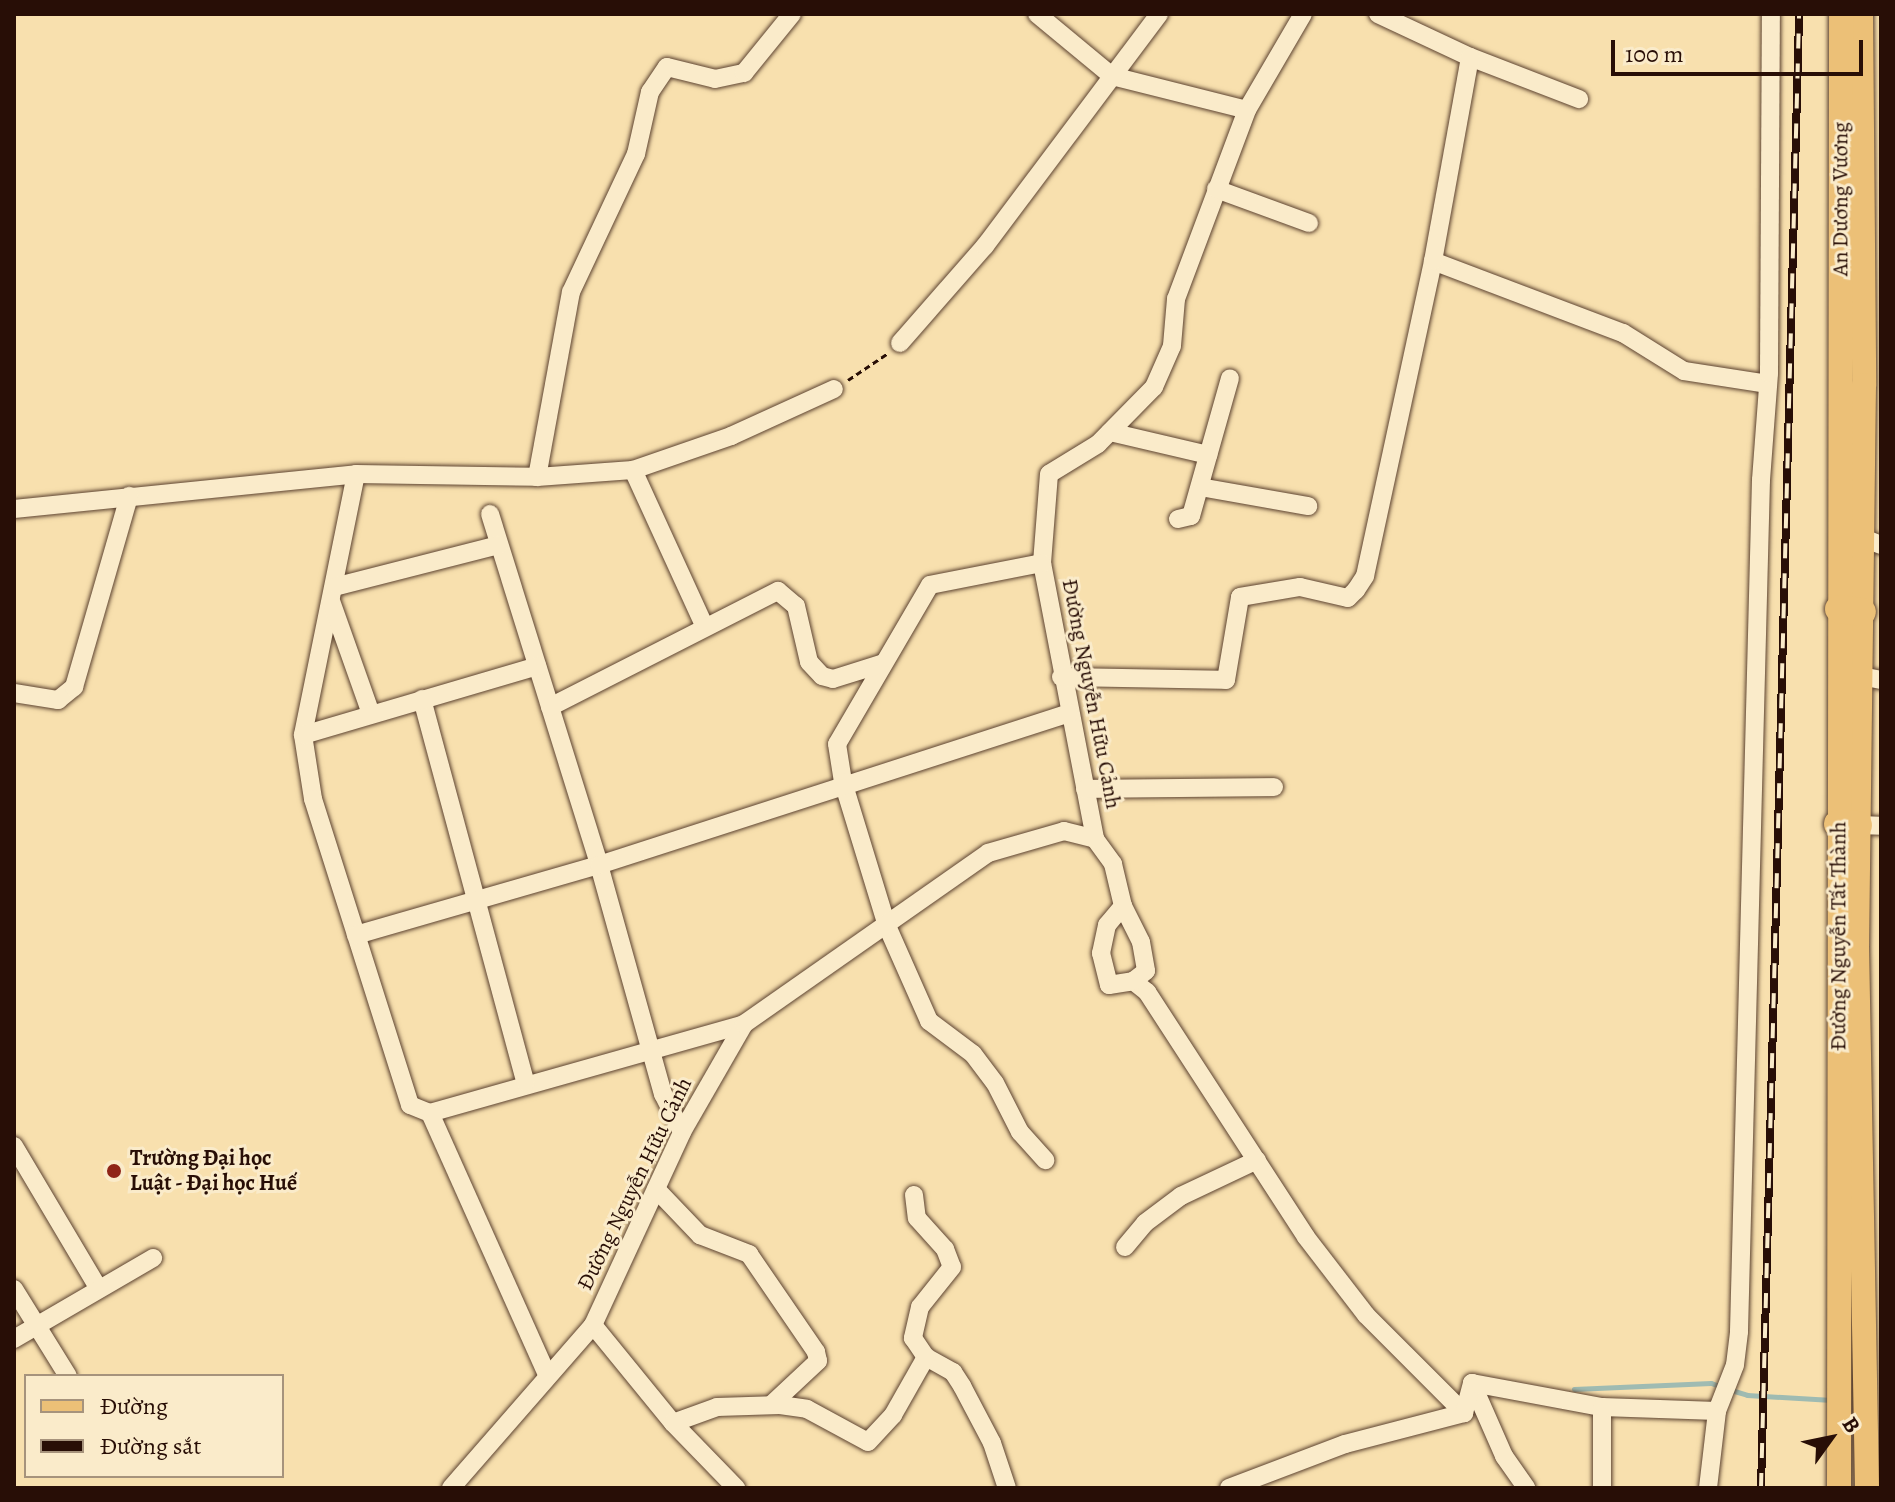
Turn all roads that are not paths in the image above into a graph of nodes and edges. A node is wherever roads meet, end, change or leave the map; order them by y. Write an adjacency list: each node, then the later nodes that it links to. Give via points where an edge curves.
1 (792, 14): 27 (street, via 744,73 715,79 667,67 650,92 636,154 571,292)
2 (1037, 14): 12 (street)
3 (1159, 14): 12 (street)
4 (1303, 14): 14 (street, Đường Nguyễn Hữu Cảnh)
5 (1378, 14): 11 (street)
6 (1771, 14): 20 (street)
7 (1841, 14): 10 (main road, An Dương Vương)
8 (1861, 14): 9 (street); 10 (main road, An Dương Vương)
9 (1881, 14)
10 (1861, 44): 21 (main road, An Dương Vương)
11 (1470, 57): 13 (street); 17 (street)
12 (1112, 76): 14 (street); 18 (street, via 985,246)
13 (1579, 99)
14 (1247, 110): 15 (street, Đường Nguyễn Hữu Cảnh)
15 (1216, 189): 16 (street); 23 (street, Đường Nguyễn Hữu Cảnh, via 1176,299 1172,346 1154,387)
16 (1309, 223)
17 (1433, 261): 20 (street, via 1623,333 1684,371); 42 (street, via 1365,576 1356,590 1348,598 1300,587 1240,597 1226,680)
18 (900, 343)
19 (1230, 378): 24 (street)
20 (1768, 384): 84 (street, via 1735,1365)
21 (1862, 387): 34 (main road, Đường Nguyễn Tất Thành); 38 (main road, Đường Nguyễn Tất Thành)
22 (834, 389): 25 (street, via 731,436)
23 (1110, 432): 24 (street); 36 (street, Đường Nguyễn Hữu Cảnh, via 1049,474)
24 (1208, 455): 28 (street)
25 (633, 470): 27 (street); 39 (street)
26 (356, 474): 27 (street); 29 (street); 37 (street)
27 (537, 477)
28 (1200, 487): 30 (street); 33 (street, via 1191,516)
29 (129, 496): 31 (street); 44 (street, via 74,687 58,700)
30 (1308, 506)
31 (14, 509)
32 (490, 514): 35 (street)
33 (1178, 519)
34 (1872, 541): 38 (main road, Đường Nguyễn Tất Thành)
35 (499, 545): 37 (street); 41 (street)
36 (1042, 563): 40 (street, via 930,585); 42 (street, Đường Nguyễn Hữu Cảnh)
37 (333, 594): 48 (street); 49 (street)
38 (1850, 611): 43 (main road, Đường Nguyễn Tất Thành); 53 (main road, Đường Nguyễn Tất Thành)
39 (704, 625): 40 (street, via 778,591 796,606 809,662 822,676 833,679); 46 (street)
40 (884, 663): 50 (street, via 837,744)
41 (537, 666): 45 (street); 46 (street)
42 (1061, 677): 47 (street, Đường Nguyễn Hữu Cảnh)
43 (1871, 678): 53 (main road, Đường Nguyễn Tất Thành)
44 (14, 693)
45 (422, 699): 48 (street); 56 (street)
46 (550, 707): 55 (street)
47 (1069, 713): 50 (street); 52 (street, Đường Nguyễn Hữu Cảnh)
48 (371, 714): 49 (street)
49 (303, 735): 59 (street, via 313,799)
50 (843, 782): 55 (street); 58 (street)
51 (1274, 787): 52 (street)
52 (1085, 789): 54 (street, Đường Nguyễn Hữu Cảnh)
53 (1859, 825): 87 (main road, Đường Nguyễn Tất Thành); 88 (main road, Đường Nguyễn Tất Thành)
54 (1095, 839): 57 (street, via 1113,864); 58 (street, Đường Nguyễn Hữu Cảnh, via 1064,831 988,853)
55 (599, 865): 56 (street); 62 (street)
56 (476, 902): 59 (street); 63 (street)
57 (1123, 906): 60 (street, via 1141,942 1146,971); 60 (street, via 1107,925 1101,953 1109,985)
58 (887, 926): 61 (street, Đường Nguyễn Hữu Cảnh); 67 (street, via 929,1021 973,1054 1020,1132)
59 (356, 935): 64 (street, via 404,1092 418,1112)
60 (1133, 981): 68 (street, via 1147,992)
61 (744, 1024): 62 (street); 65 (street, Đường Nguyễn Hữu Cảnh)
62 (650, 1049): 63 (street); 65 (street, via 663,1094)
63 (525, 1082): 64 (street)
64 (430, 1113): 80 (street)
65 (682, 1132): 69 (street, Đường Nguyễn Hữu Cảnh)
66 (14, 1146): 74 (street)
67 (1045, 1160)
68 (1257, 1160): 71 (street, via 1181,1196 1145,1223); 85 (street, via 1306,1237 1366,1315)
69 (656, 1189): 76 (street, Đường Nguyễn Hữu Cảnh); 82 (street, via 700,1235 749,1254 816,1352 815,1365)
70 (914, 1195): 78 (street, via 917,1218 952,1261 911,1327)
71 (1125, 1247)
72 (153, 1258): 74 (street)
73 (14, 1289): 75 (street)
74 (99, 1289): 75 (street)
75 (37, 1325): 77 (street); 79 (street)
76 (593, 1325): 80 (street, Đường Nguyễn Hữu Cảnh); 86 (street)
77 (14, 1339)
78 (926, 1357): 82 (street, via 893,1415 868,1442 807,1409); 91 (street, via 953,1372 962,1386 992,1443)
79 (67, 1374)
80 (547, 1374): 89 (street, Đường Nguyễn Hữu Cảnh)
81 (1472, 1383): 83 (street); 85 (street); 93 (street, via 1504,1456)
82 (772, 1404): 86 (street, via 717,1407)
83 (1602, 1407): 84 (street); 94 (street)
84 (1718, 1410): 95 (street)
85 (1464, 1413): 92 (street, via 1345,1444)
86 (673, 1423): 90 (street)
87 (1866, 1424): 88 (main road); 97 (main road, Đường Nguyễn Tất Thành)
88 (1839, 1425): 96 (main road, Đường Nguyễn Tất Thành)
89 (454, 1487)
90 (736, 1488)
91 (1007, 1488)
92 (1229, 1488)
93 (1526, 1488)
94 (1602, 1488)
95 (1708, 1488)
96 (1839, 1488)
97 (1867, 1488)

